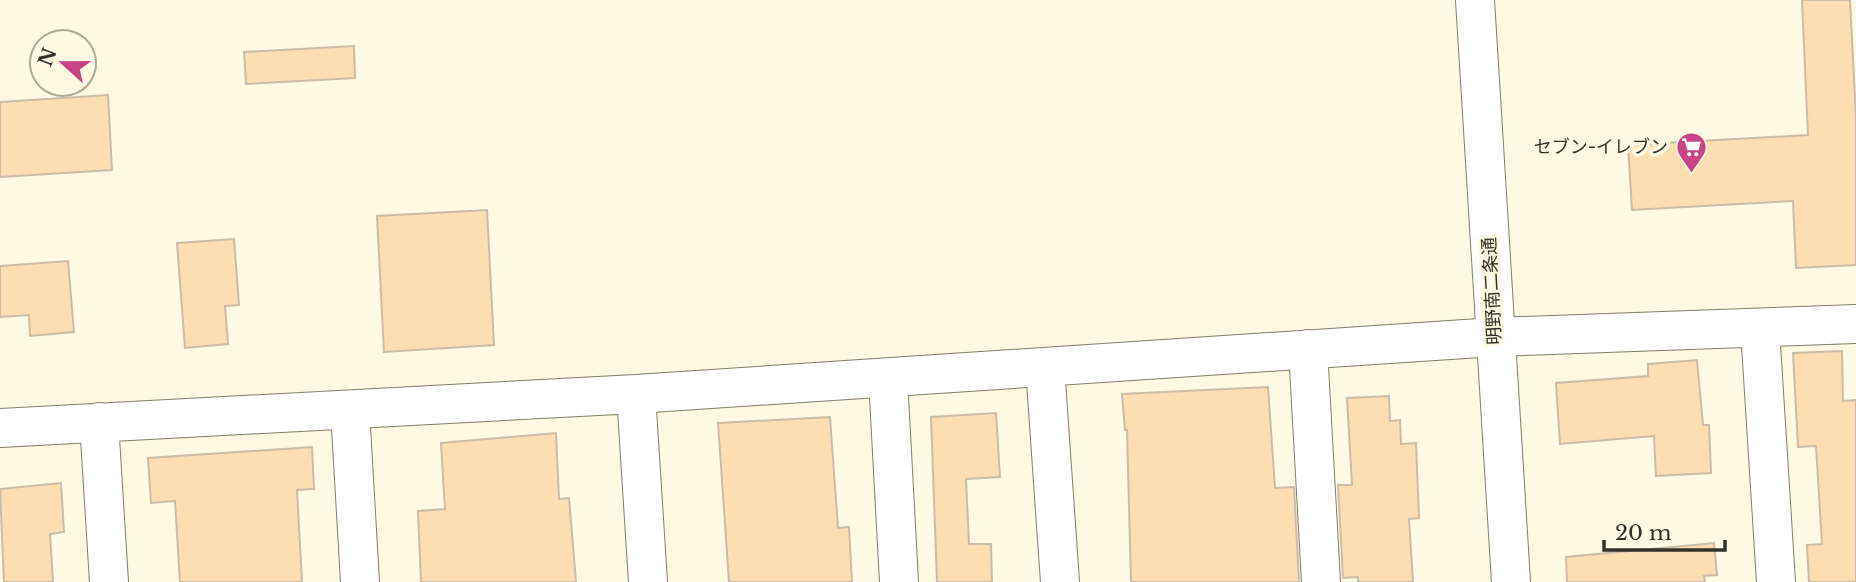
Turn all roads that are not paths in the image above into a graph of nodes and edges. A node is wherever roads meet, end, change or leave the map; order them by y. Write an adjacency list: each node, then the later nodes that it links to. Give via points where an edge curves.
1 (1475, 0): 4 (street, 明野南二条通)
2 (1856, 324): 3 (street)
3 (1760, 329): 4 (street); 19 (street)
4 (1495, 337): 5 (street); 18 (street, 明野南二条通)
5 (1308, 349): 6 (street); 17 (street)
6 (1045, 367): 7 (street); 16 (street)
7 (888, 378): 8 (street); 15 (street)
8 (636, 394): 9 (street); 14 (street)
9 (350, 410): 10 (street); 13 (street)
10 (99, 422): 11 (street); 12 (street)
11 (0, 428)
12 (109, 582)
13 (359, 582)
14 (648, 582)
15 (899, 582)
16 (1060, 582)
17 (1321, 582)
18 (1511, 582)
19 (1776, 582)

